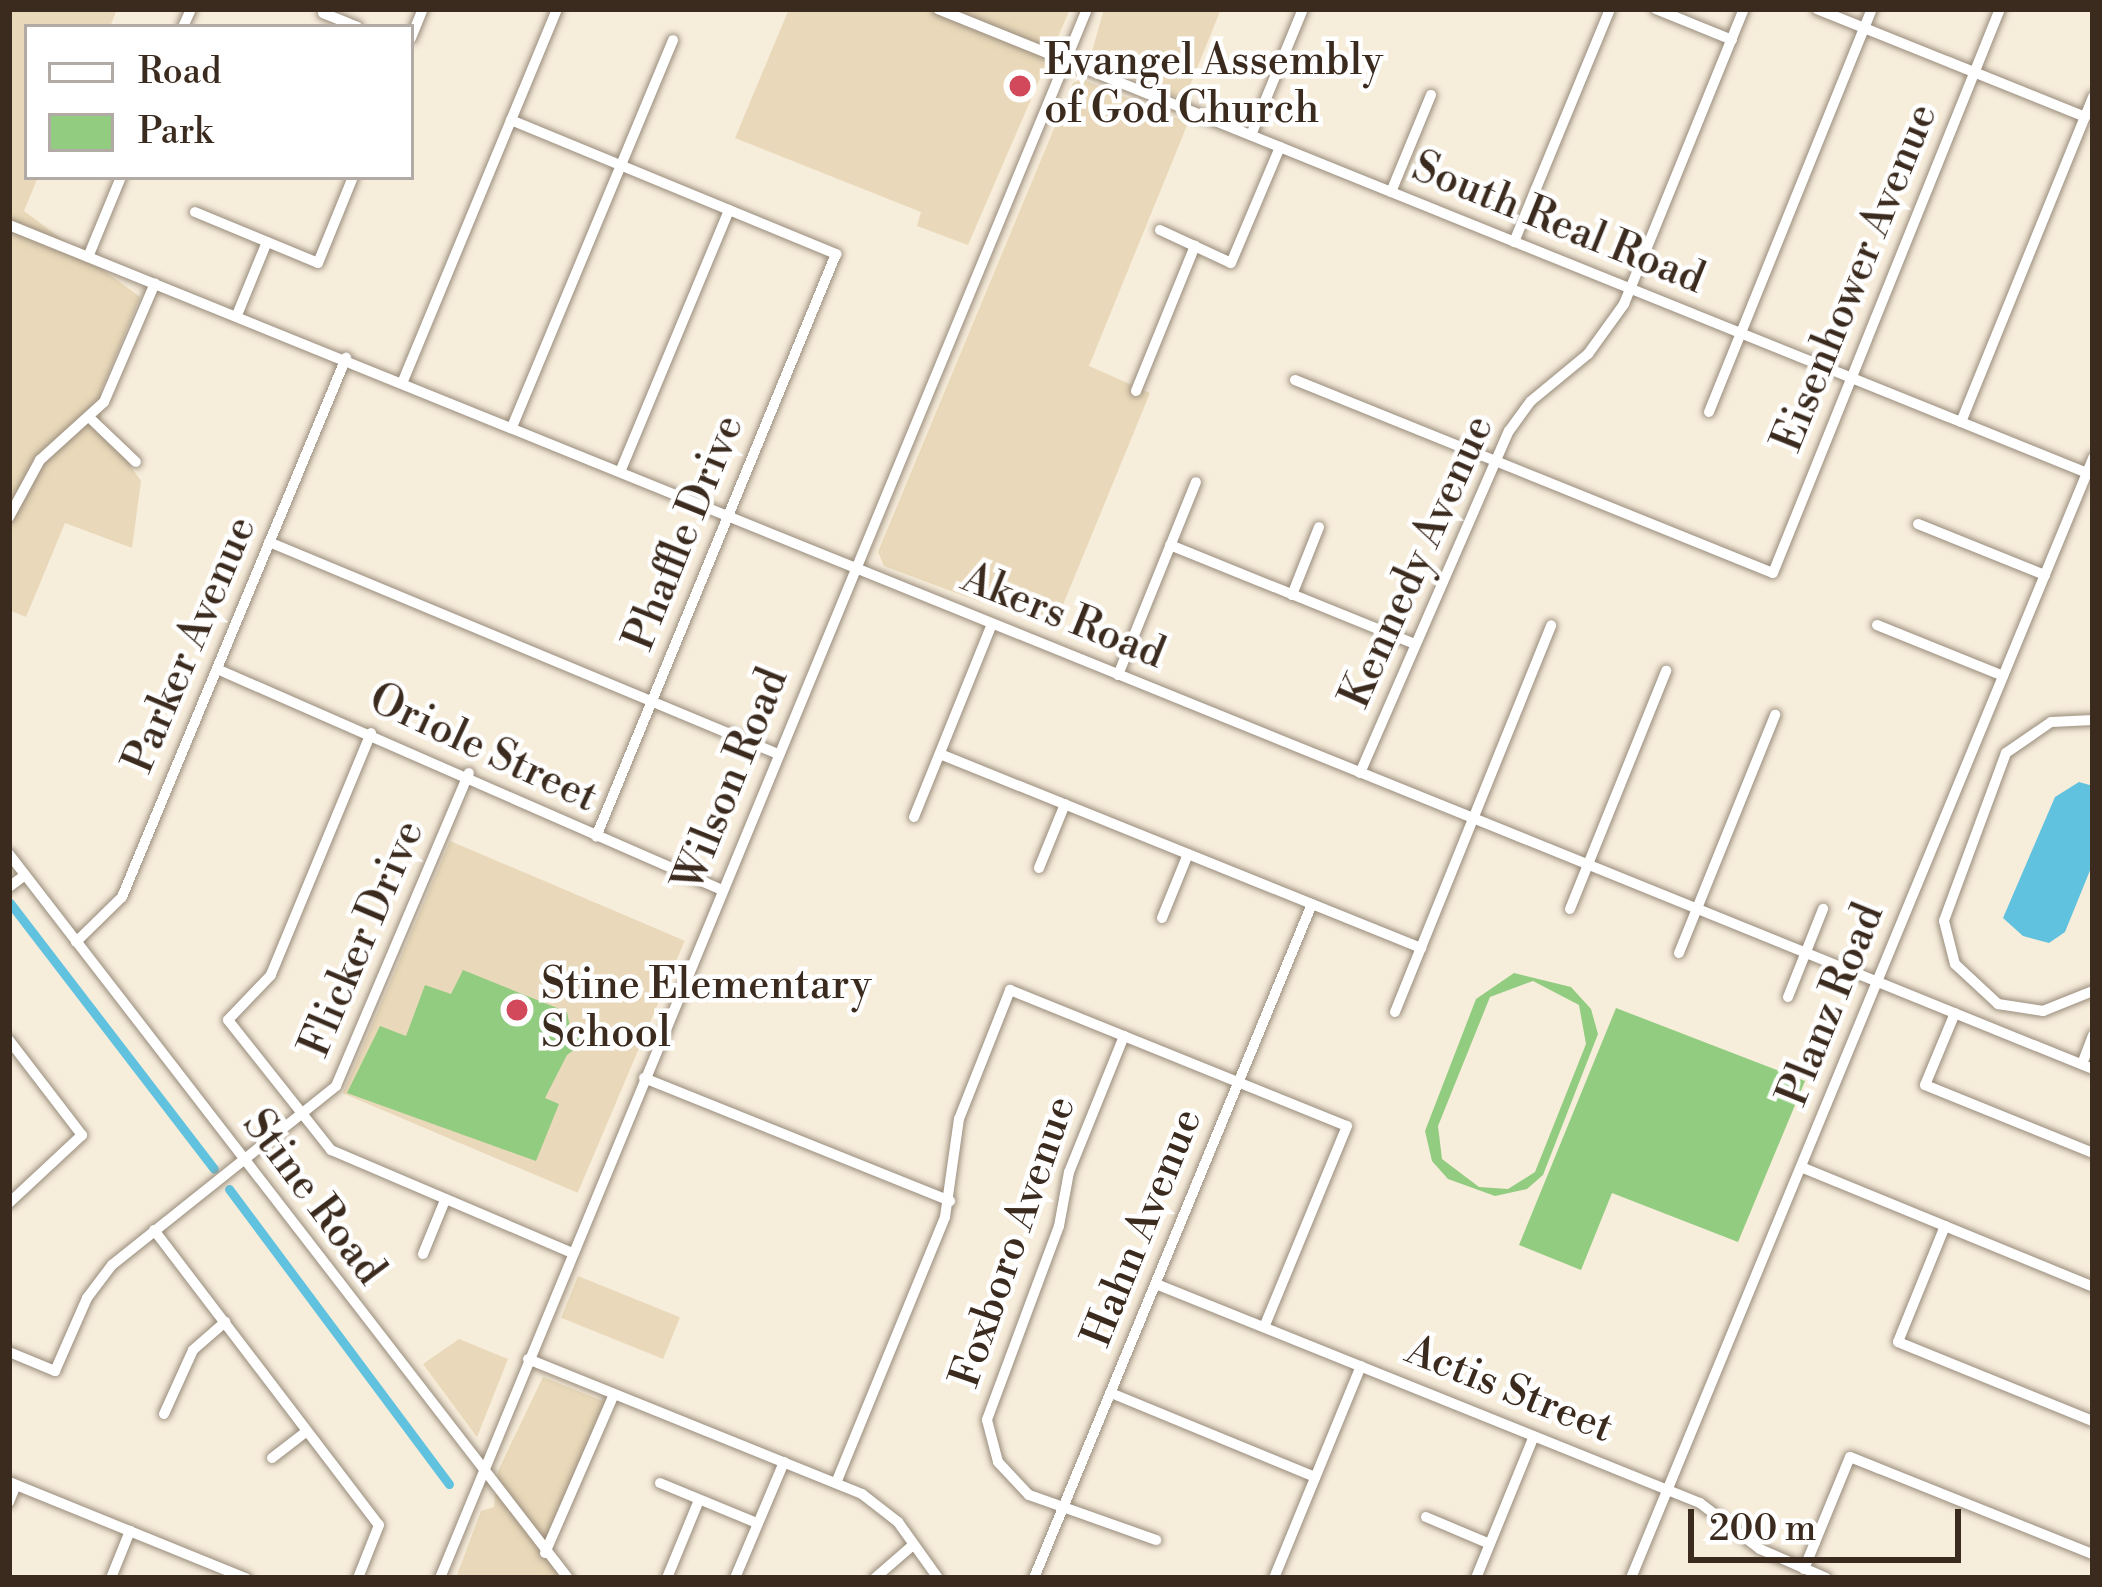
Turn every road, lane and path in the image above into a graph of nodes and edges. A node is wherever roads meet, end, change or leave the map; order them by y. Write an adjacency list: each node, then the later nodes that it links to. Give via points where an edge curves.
1 (557, 9): 21 (street)
2 (938, 9): 16 (street, South Real Road)
3 (1087, 9): 16 (street, Wilson Road)
4 (1303, 9): 22 (street)
5 (1610, 9): 33 (street)
6 (1656, 9): 15 (street)
7 (1744, 9): 15 (street, Kennedy Avenue)
8 (1817, 9): 13 (street)
9 (1872, 9): 13 (street)
10 (2000, 9): 17 (street, Eisenhower Avenue)
11 (322, 13): 12 (street)
12 (350, 24)
13 (1864, 28): 17 (street); 39 (street)
14 (673, 40): 24 (street)
15 (1732, 40): 37 (street, Kennedy Avenue)
16 (1066, 60): 22 (street, South Real Road); 61 (street, Wilson Road)
17 (1975, 73): 20 (street); 41 (street, Eisenhower Avenue)
18 (1431, 95): 27 (street)
19 (2093, 97): 20 (street)
20 (2085, 117): 47 (street)
21 (511, 120): 24 (street); 43 (street)
22 (1251, 135): 23 (street, South Real Road)
23 (1280, 147): 27 (street, South Real Road); 34 (street, via 1231,263)
24 (621, 165): 28 (street); 48 (street)
25 (120, 180): 35 (street)
26 (352, 180): 32 (street, via 317,262)
27 (1391, 192): 33 (street, South Real Road)
28 (729, 210): 52 (street); 55 (street, Phaffle Drive, via 836,254)
29 (195, 212): 32 (street)
30 (9, 225): 35 (street, Akers Road)
31 (1160, 230): 34 (street)
32 (268, 242): 38 (street)
33 (1514, 242): 37 (street, South Real Road)
34 (1195, 245): 44 (street)
35 (88, 256): 36 (street, Akers Road)
36 (154, 283): 38 (street, Akers Road); 46 (street, via 114,386)
37 (1631, 289): 39 (street, South Real Road); 50 (street, Kennedy Avenue, via 1602,339 1518,416)
38 (237, 315): 40 (street, Akers Road)
39 (1741, 333): 41 (street, South Real Road); 45 (street)
40 (346, 358): 43 (street, Akers Road); 59 (street, Parker Avenue)
41 (1851, 378): 47 (street, South Real Road); 50 (street, Eisenhower Avenue, via 1773,573)
42 (1295, 380): 50 (street)
43 (403, 381): 48 (street, Akers Road)
44 (1136, 391)
45 (1709, 412)
46 (91, 419): 51 (street); 56 (street, via 40,460)
47 (1961, 422): 53 (street, South Real Road)
48 (512, 427): 52 (street, Akers Road)
49 (2093, 458): 53 (street, Planz Road)
50 (1496, 461): 67 (street, Kennedy Avenue)
51 (136, 462)
52 (620, 472): 55 (street, Akers Road)
53 (2087, 473): 62 (street, Planz Road)
54 (1196, 482): 60 (street)
55 (728, 516): 61 (street, Akers Road); 72 (street, Phaffle Drive)
56 (9, 517)
57 (1918, 524): 62 (street)
58 (1319, 527): 63 (street)
59 (269, 542): 68 (street, Parker Avenue); 72 (street)
60 (1170, 545): 63 (street); 70 (street)
61 (855, 569): 64 (street, Akers Road); 76 (street, Wilson Road)
62 (2044, 575): 71 (street, Planz Road)
63 (1292, 595): 67 (street)
64 (992, 624): 70 (street, Akers Road); 77 (street)
65 (1551, 625): 82 (street)
66 (1877, 625): 71 (street)
67 (1412, 643): 79 (street, Kennedy Avenue)
68 (217, 669): 75 (street, Oriole Street); 96 (street, Parker Avenue, via 122,897)
69 (1666, 671): 86 (street)
70 (1118, 675): 79 (street, Akers Road)
71 (2003, 676): 100 (street, Planz Road)
72 (651, 702): 76 (street); 83 (street, Phaffle Drive)
73 (1775, 715): 93 (street)
74 (2093, 720): 101 (street, via 2051,722 2006,753 1944,921 1963,976 1998,1004 2043,1012)
75 (371, 733): 78 (street, Oriole Street); 111 (street, via 271,975 227,1020)
76 (778, 754): 90 (street, Wilson Road)
77 (940, 754): 80 (street); 81 (street)
78 (469, 773): 83 (street, Oriole Street); 111 (street, Flicker Drive, via 345,1072)
79 (1360, 773): 82 (street, Akers Road)
80 (1065, 804): 85 (street); 87 (street)
81 (914, 818)
82 (1474, 818): 86 (street, Akers Road); 97 (street)
83 (596, 837): 90 (street, Oriole Street)
84 (9, 854): 88 (street, Stine Road)
85 (1188, 854): 91 (street); 95 (street)
86 (1588, 865): 92 (street); 93 (street, Akers Road)
87 (1039, 868)
88 (25, 875): 89 (street); 96 (street, Stine Road)
89 (9, 887)
90 (722, 890): 109 (street, Wilson Road)
91 (1312, 904): 97 (street); 110 (street, Hahn Avenue)
92 (1570, 909)
93 (1697, 909): 98 (street); 99 (street, Akers Road)
94 (1823, 909): 99 (street)
95 (1162, 918)
96 (76, 942): 113 (street, Stine Road)
97 (1421, 948): 103 (street)
98 (1679, 952)
99 (1806, 952): 100 (street, Akers Road); 102 (street)
100 (1877, 981): 104 (street, Akers Road); 114 (street, Planz Road)
101 (2093, 991)
102 (1788, 997)
103 (1395, 1012)
104 (1954, 1012): 108 (street, Akers Road); 112 (street, via 1925,1085)
105 (2093, 1035): 108 (street)
106 (1124, 1036): 110 (street); 116 (street, via 1010,990 955,1133); 145 (street, Foxboro Avenue, via 988,1406 992,1449 1007,1475)
107 (9, 1040): 117 (street, via 82,1135)
108 (2088, 1066)
109 (644, 1078): 116 (street); 120 (street, Wilson Road)
110 (1239, 1082): 122 (street, Hahn Avenue); 125 (street, via 1346,1126)
111 (301, 1117): 113 (street, Flicker Drive); 115 (street, via 343,1158)
112 (2093, 1153)
113 (243, 1161): 119 (street, Flicker Drive); 137 (street, Stine Road)
114 (1801, 1167): 118 (street); 142 (street, Planz Road)
115 (445, 1200): 120 (street); 121 (street)
116 (950, 1201): 139 (street)
117 (9, 1203)
118 (1945, 1226): 123 (street); 132 (street, via 1898,1342)
119 (154, 1229): 124 (street); 126 (street, Flicker Drive, via 99,1281 56,1371)
120 (572, 1252): 127 (street, Wilson Road)
121 (423, 1254)
122 (1156, 1284): 125 (street, Actis Street); 129 (street, Hahn Avenue)
123 (2093, 1287)
124 (225, 1322): 131 (street, via 193,1350); 133 (street)
125 (1264, 1328): 128 (street, Actis Street)
126 (9, 1352)
127 (528, 1359): 130 (street); 137 (street, Wilson Road)
128 (1361, 1366): 134 (street, Actis Street); 138 (street)
129 (1111, 1393): 138 (street); 145 (street, Hahn Avenue)
130 (614, 1394): 136 (street); 152 (street)
131 (164, 1414)
132 (2093, 1421)
133 (308, 1431): 135 (street); 157 (street, via 380,1525)
134 (1534, 1436): 142 (street, Actis Street); 150 (street)
135 (272, 1458)
136 (784, 1462): 139 (street); 147 (street)
137 (481, 1473): 152 (street, Stine Road); 158 (street, Wilson Road)
138 (1315, 1478): 165 (street)
139 (836, 1483): 151 (street, via 887,1511)
140 (12, 1484): 144 (street); 148 (street)
141 (659, 1484): 143 (street)
142 (1668, 1490): 154 (street, Actis Street); 167 (street, Planz Road)
143 (699, 1500): 147 (street); 160 (street)
144 (9, 1502)
145 (1062, 1510): 149 (street, Foxboro Avenue); 164 (street, Hahn Avenue)
146 (1426, 1517): 150 (street)
147 (757, 1523): 161 (street)
148 (130, 1531): 155 (street); 156 (street)
149 (1156, 1540)
150 (1490, 1544): 166 (street)
151 (913, 1545): 162 (street); 163 (street)
152 (545, 1553): 159 (street, Stine Road)
153 (2093, 1554): 154 (street, via 1850,1457)
154 (1804, 1569): 168 (street, Actis Street)
155 (243, 1577)
156 (111, 1578)
157 (358, 1578)
158 (440, 1578)
159 (568, 1578)
160 (667, 1578)
161 (735, 1578)
162 (875, 1578)
163 (938, 1578)
164 (1034, 1578)
165 (1274, 1578)
166 (1476, 1578)
167 (1631, 1578)
168 (1826, 1578)

